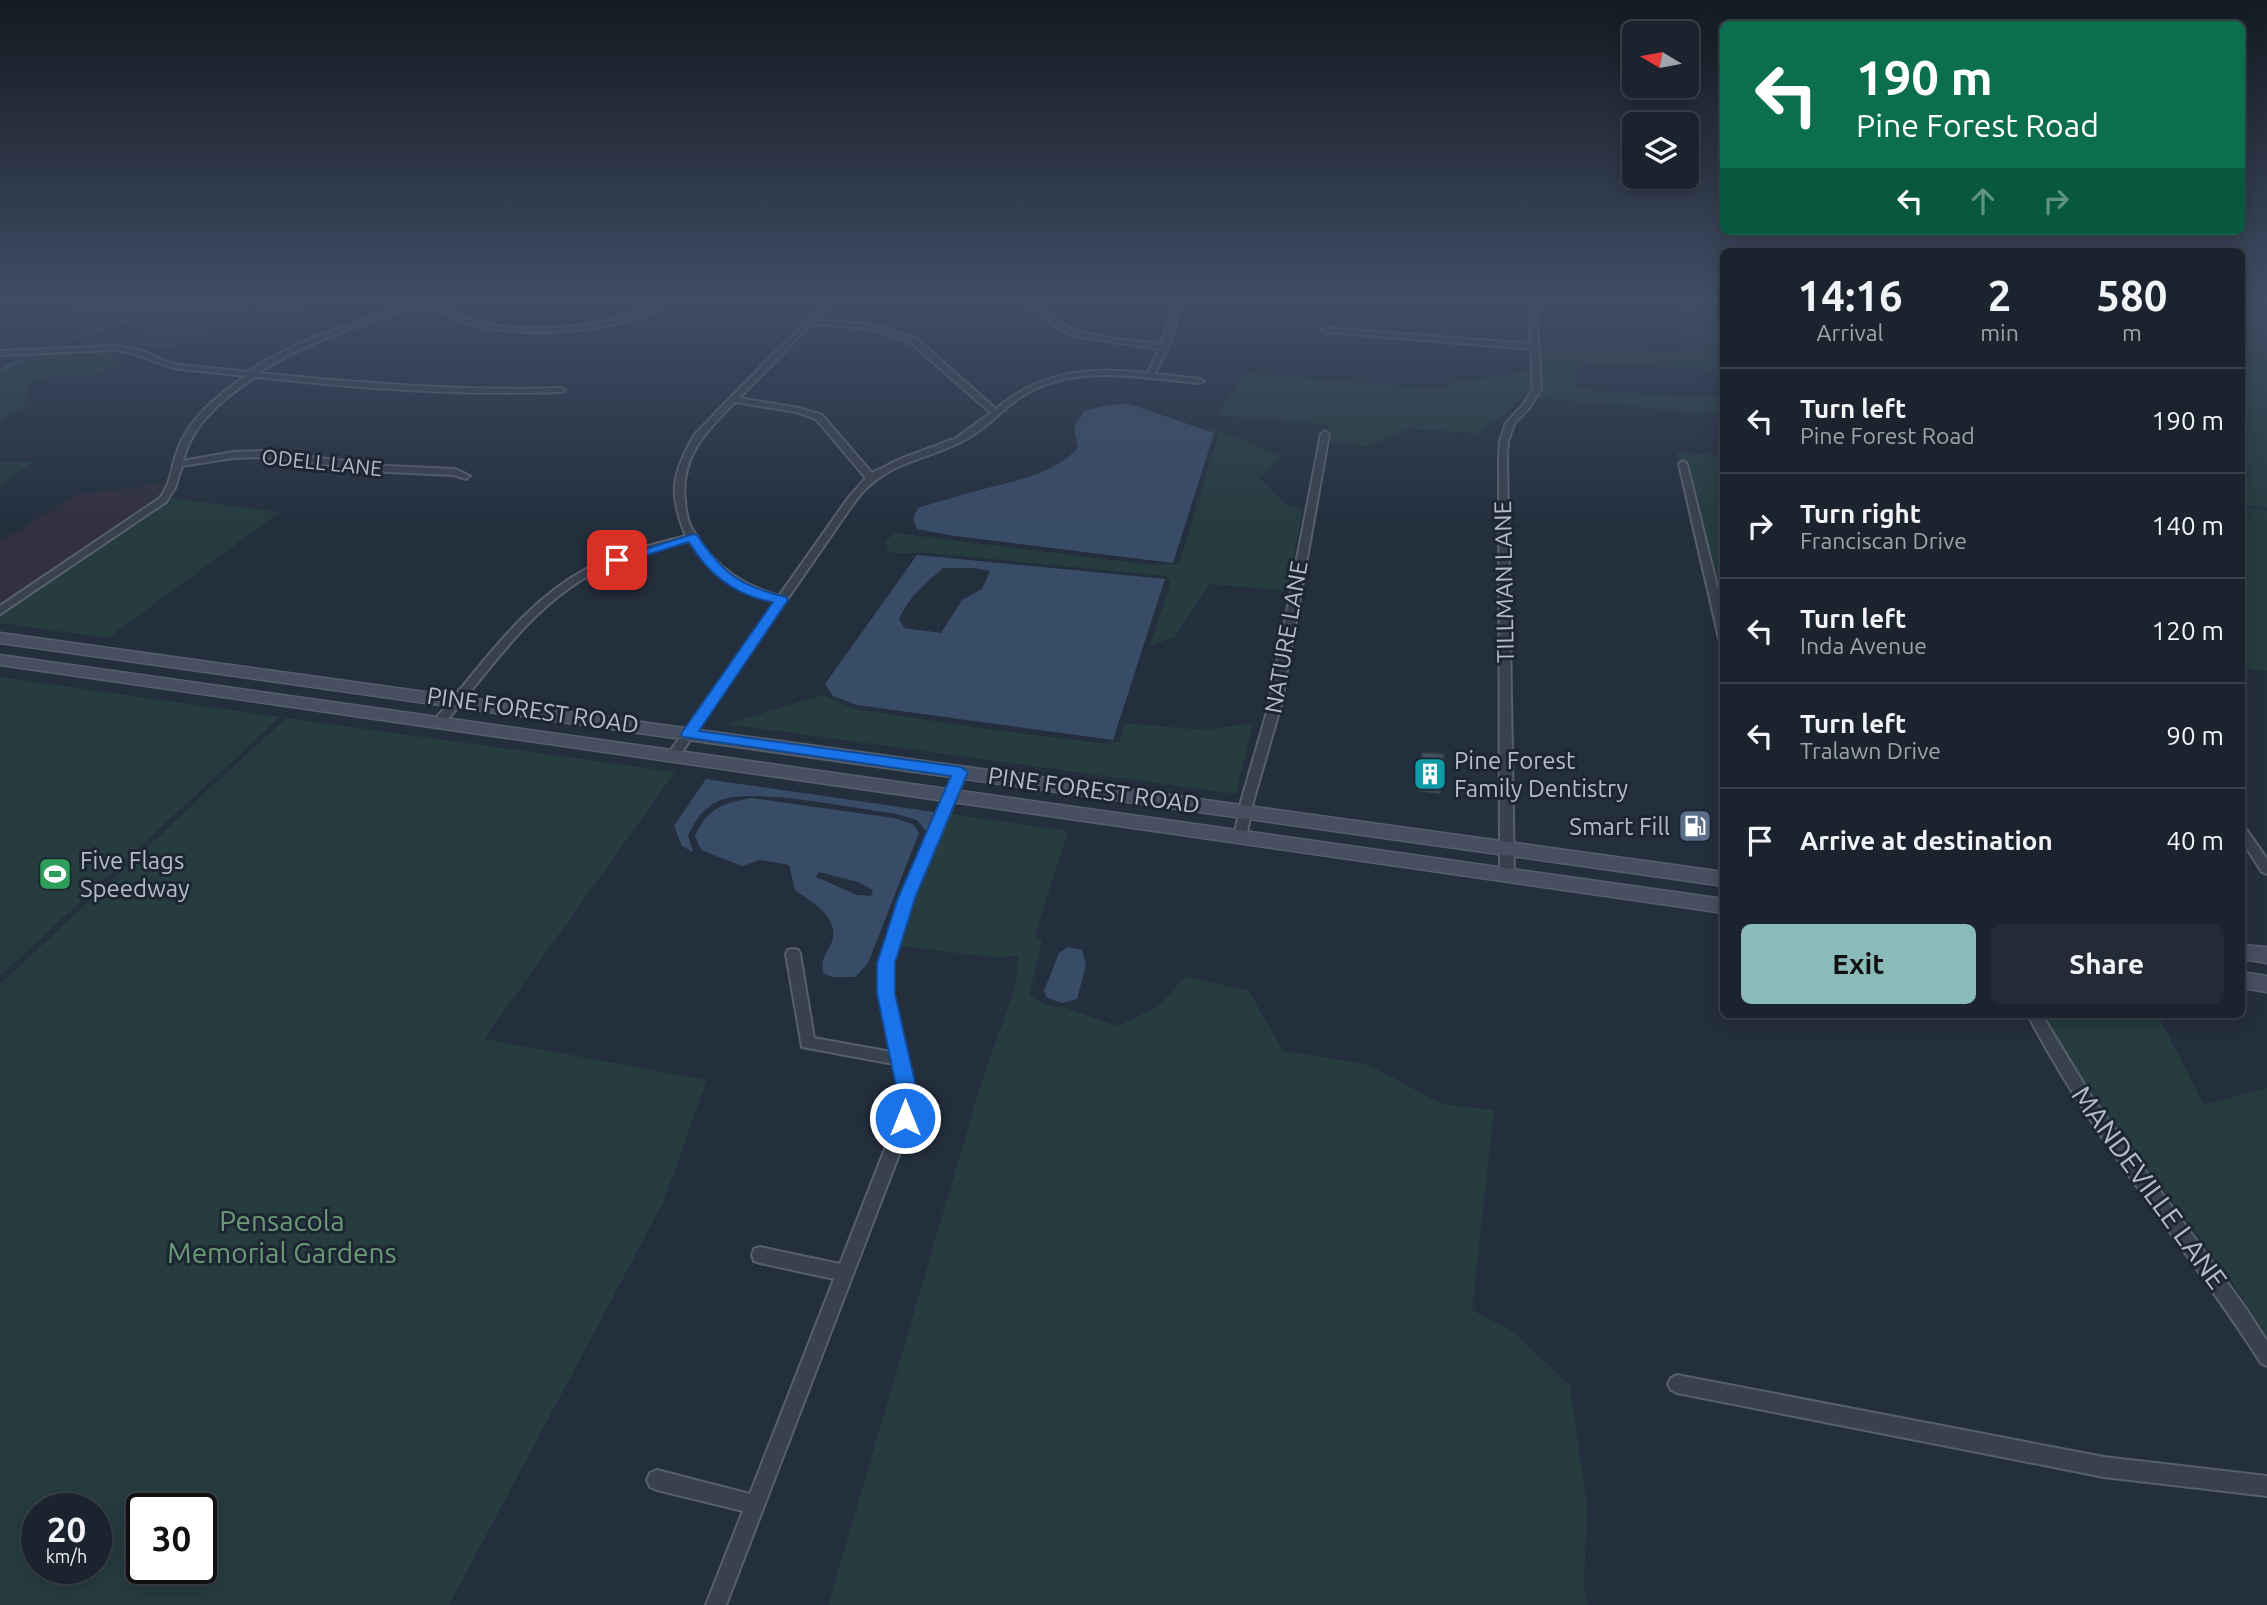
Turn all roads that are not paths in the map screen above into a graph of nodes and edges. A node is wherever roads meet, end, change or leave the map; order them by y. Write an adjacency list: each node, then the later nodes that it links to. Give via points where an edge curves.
1 (251, 375): 14 (street, via 197,425)
2 (261, 375): 10 (street, via 435,392)
3 (757, 375): 11 (street)
4 (952, 375): 12 (street)
5 (1078, 375): 12 (street, via 1062,376 1021,393)
6 (1126, 375): 8 (street)
7 (1536, 375): 37 (street, TILLMAN LANE, via 1536,393 1512,417 1503,436)
8 (1150, 377): 9 (street)
9 (1200, 381)
10 (561, 390)
11 (734, 398): 17 (street, via 820,417); 18 (street, via 699,434 681,466 679,503)
12 (996, 414): 17 (street, via 963,438)
13 (1325, 434): 34 (street, NATURE LANE, via 1275,705)
14 (178, 464): 16 (street, ODELL LANE, via 261,454); 20 (street, via 171,490 158,505)
15 (1683, 464): 21 (street)
16 (466, 476)
17 (871, 478): 19 (street)
18 (693, 537): 19 (street, via 706,560 724,577 758,596); 27 (street, via 602,565 566,585 521,625)
19 (781, 600): 30 (street)
20 (5, 607)
21 (1720, 621)
22 (0, 638): 23 (main road, PINE FOREST ROAD)
23 (145, 658): 25 (main road); 26 (main road, PINE FOREST ROAD)
24 (0, 660): 25 (main road, PINE FOREST ROAD)
25 (120, 677): 28 (main road, PINE FOREST ROAD)
26 (389, 692): 27 (main road, PINE FOREST ROAD); 28 (main road)
27 (458, 702): 29 (street); 30 (main road, PINE FOREST ROAD)
28 (369, 713): 29 (main road, PINE FOREST ROAD)
29 (439, 722): 31 (main road, PINE FOREST ROAD)
30 (689, 734): 31 (street); 32 (main road, PINE FOREST ROAD)
31 (673, 756): 33 (main road, PINE FOREST ROAD)
32 (961, 772): 33 (street); 34 (main road, PINE FOREST ROAD)
33 (950, 796): 36 (main road, PINE FOREST ROAD); 48 (street, via 907,898 886,963 886,994)
34 (1245, 812): 36 (street, NATURE LANE); 37 (main road, PINE FOREST ROAD)
35 (2245, 836): 38 (street)
36 (1240, 838): 39 (main road, PINE FOREST ROAD)
37 (1506, 849): 39 (street, TILLMAN LANE); 40 (main road, PINE FOREST ROAD)
38 (2267, 869)
39 (1507, 876): 41 (main road, PINE FOREST ROAD)
40 (1720, 878)
41 (1720, 905)
42 (2245, 952): 44 (main road)
43 (793, 954): 48 (street, via 807,1042)
44 (2267, 955)
45 (2245, 980): 46 (main road)
46 (2267, 984)
47 (2037, 1018): 51 (street, MANDEVILLE LANE, via 2077,1087 2227,1293)
48 (898, 1059): 50 (street, via 907,1091 905,1118)
49 (760, 1255): 50 (street)
50 (845, 1273): 55 (street)
51 (2267, 1357)
52 (1676, 1384): 54 (street, via 2104,1467)
53 (657, 1480): 55 (street)
54 (2267, 1486)
55 (756, 1505): 56 (street)
56 (716, 1605)

